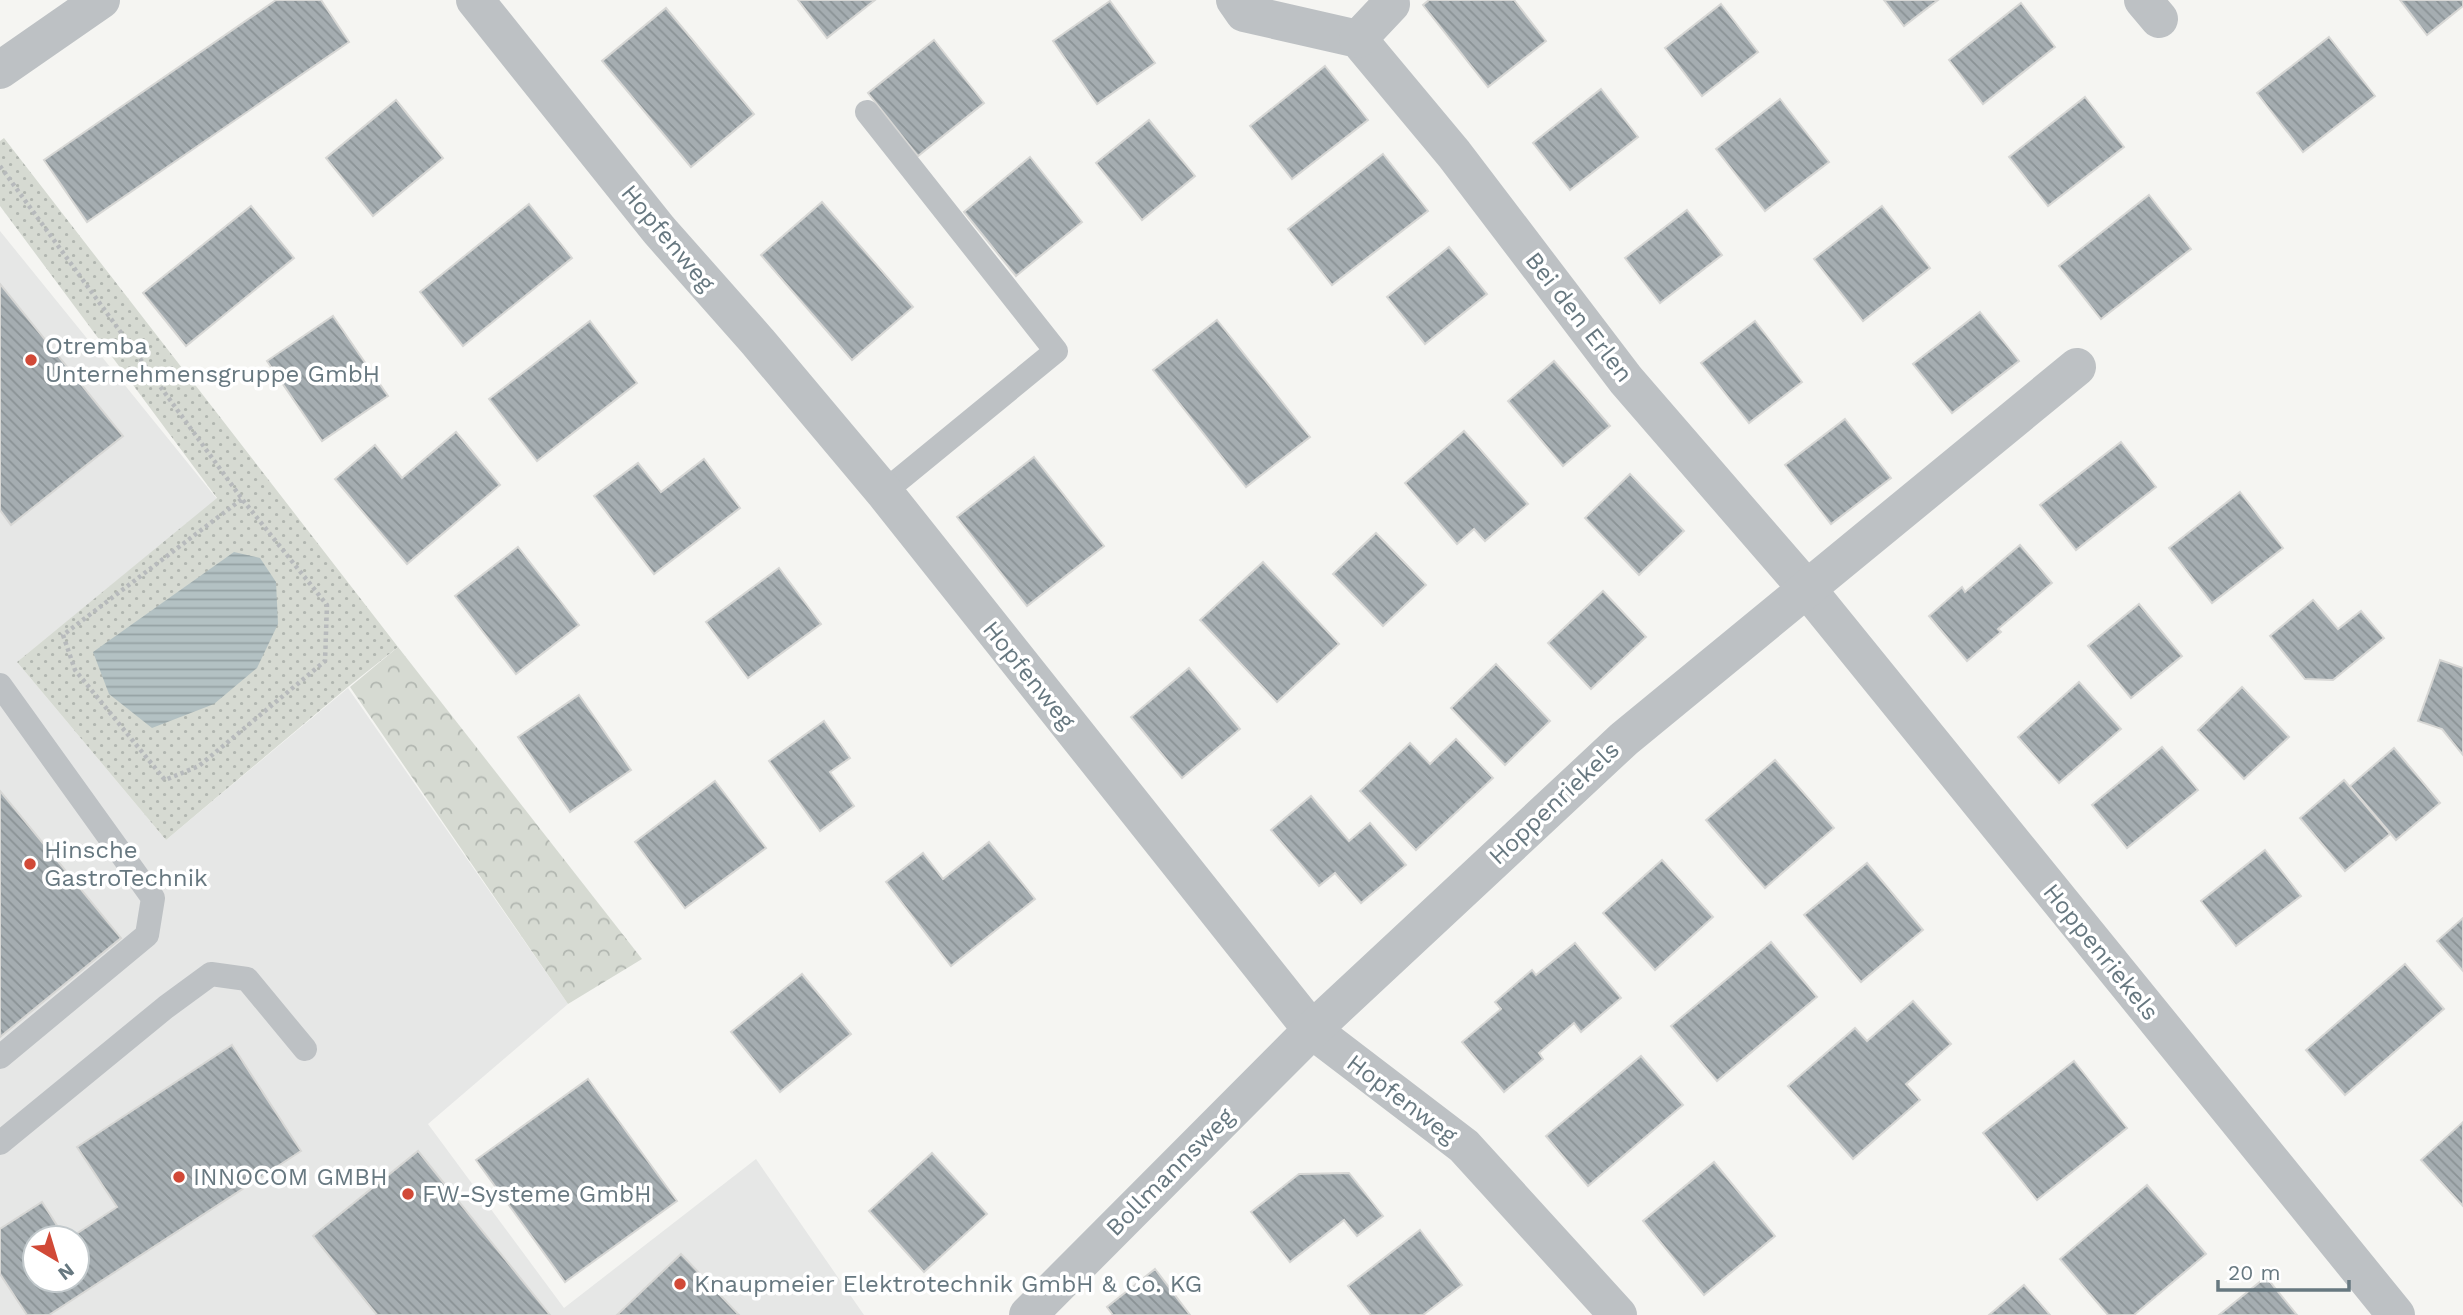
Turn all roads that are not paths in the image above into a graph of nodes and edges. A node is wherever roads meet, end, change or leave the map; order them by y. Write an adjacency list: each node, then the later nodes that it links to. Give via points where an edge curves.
1 (101, 0): 6 (street)
2 (475, 0): 9 (street, Hopfenweg, via 659,230)
3 (1235, 0): 5 (street, via 1244,13)
4 (1389, 0): 5 (street, via 1391,4)
5 (1358, 39): 10 (street, Bei den Erlen, via 1454,154 1626,380)
6 (0, 70)
7 (867, 112): 9 (lane, via 1056,351)
8 (2077, 367): 10 (street, Hoppenriekels)
9 (884, 492): 12 (street, Hopfenweg)
10 (1807, 589): 12 (street, Hoppenriekels, via 1624,739); 18 (street, Hoppenriekels)
11 (0, 685): 14 (lane, via 153,898 146,935)
12 (1312, 1030): 16 (street, Bollmannsweg); 17 (street, Hopfenweg, via 1464,1146)
13 (305, 1049): 15 (lane, via 247,979 211,974)
14 (0, 1057)
15 (0, 1143)
16 (1028, 1315)
17 (1618, 1315)
18 (2396, 1315)

